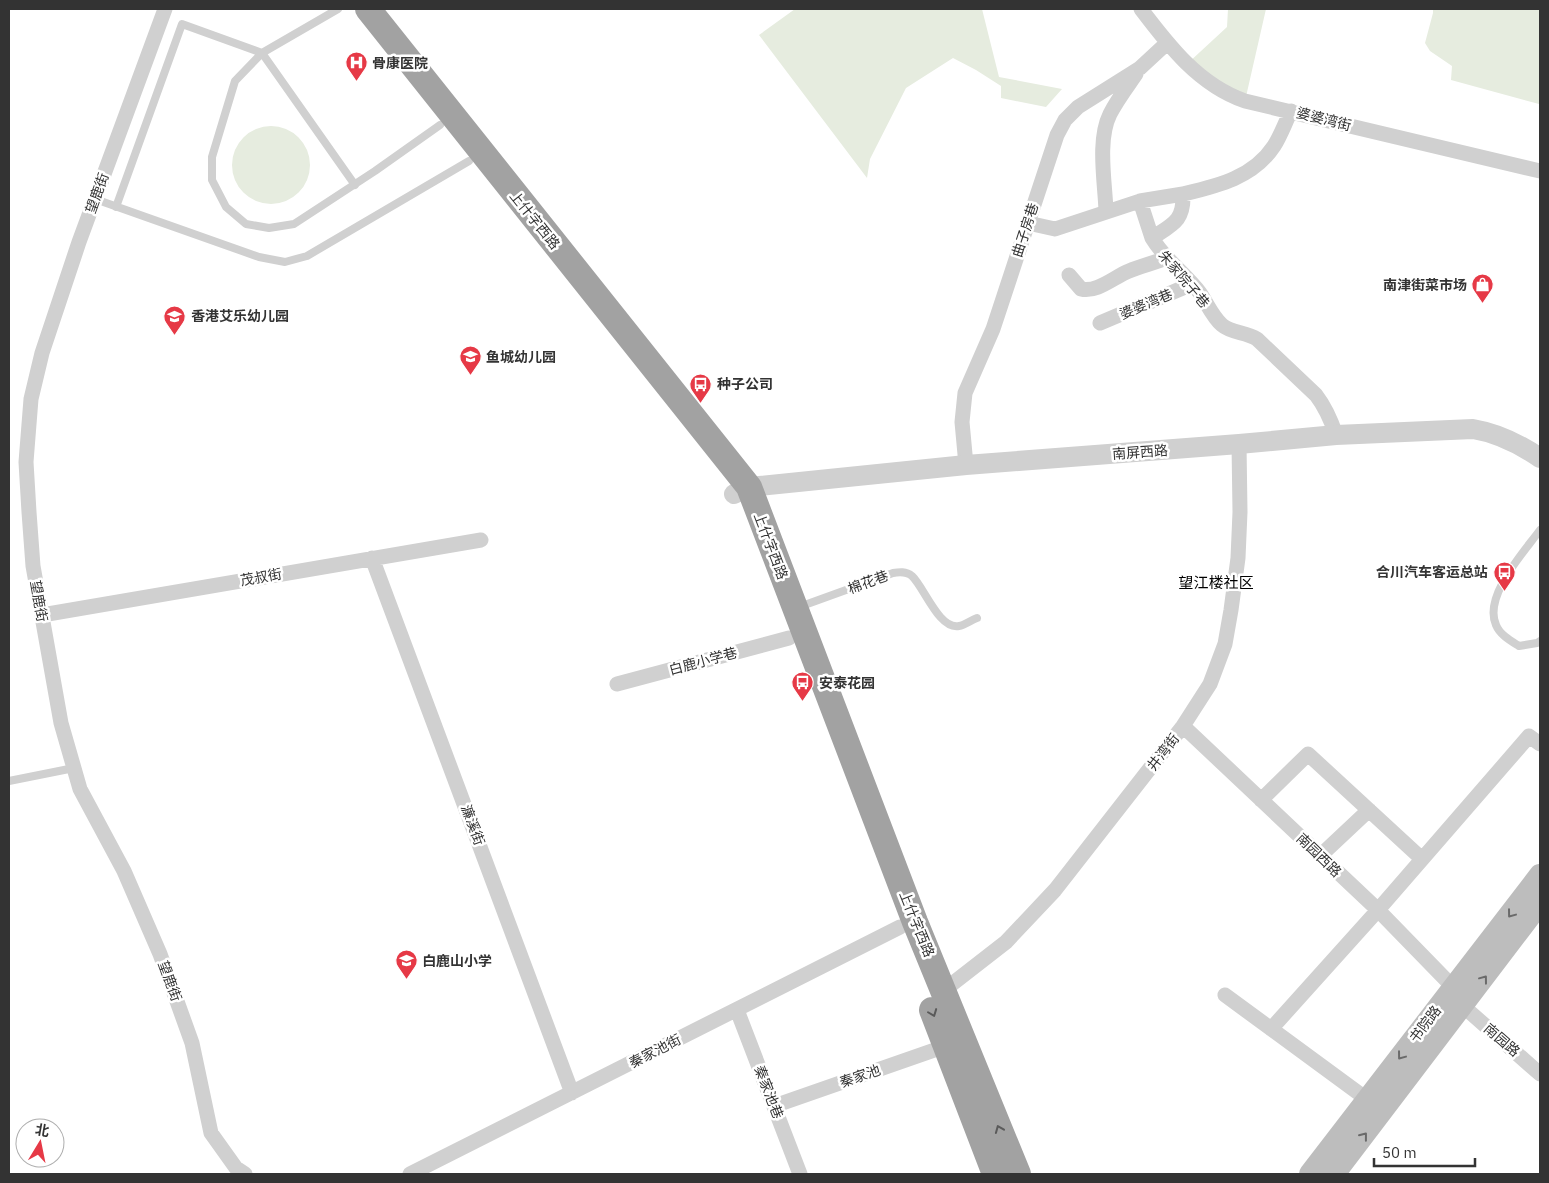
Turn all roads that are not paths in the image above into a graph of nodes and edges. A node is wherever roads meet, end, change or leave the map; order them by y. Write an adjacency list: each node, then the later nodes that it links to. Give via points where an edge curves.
1 (166, 9): 15 (street, 望鹿街)
2 (338, 9): 7 (lane)
3 (348, 9): 10 (highway, 上什字西路)
4 (368, 9): 29 (highway, 上什字西路)
5 (1140, 9): 6 (street, 婆婆湾街)
6 (1167, 43): 8 (street, 曲子房巷); 9 (street, 婆婆湾街, via 1214,87 1245,101)
7 (262, 53): 13 (lane); 13 (lane, via 234,81 212,157 212,180 226,207 246,224 270,228 294,224); 17 (lane, via 182,24)
8 (1140, 68): 18 (street, via 1117,101 1104,129); 19 (street, 曲子房巷, via 1078,106 1065,120)
9 (1291, 111): 12 (street, 婆婆湾街); 14 (street, via 1273,146 1248,172 1233,180)
10 (440, 125): 11 (highway, 上什字西路); 13 (lane)
11 (469, 161): 17 (lane, via 307,256 285,262 259,258); 29 (highway, 上什字西路)
12 (1540, 171)
13 (355, 184)
14 (1183, 194): 16 (street); 20 (street, 朱家院子巷, via 1182,213)
15 (95, 199): 17 (lane); 34 (street, 望鹿街, via 42,353 31,399 26,462 33,566)
16 (1140, 201): 18 (street); 20 (street)
17 (116, 207)
18 (1106, 211): 19 (street, via 1055,229)
19 (1028, 223): 28 (street, 曲子房巷, via 993,328 965,393 962,422)
20 (1152, 238): 21 (street, 朱家院子巷)
21 (1166, 258): 22 (street, via 1090,289 1081,289); 23 (street, 朱家院子巷)
22 (1069, 275)
23 (1192, 284): 24 (street, 婆婆湾巷); 25 (street, 朱家院子巷, via 1223,326 1257,339 1316,395 1331,418)
24 (1100, 323)
25 (1336, 435): 26 (street, 南屏西路); 27 (street, 南屏西路, via 1473,429 1489,432)
26 (1239, 444): 28 (street, 南屏西路); 39 (street, 井湾街, via 1238,558 1225,644 1210,684)
27 (1540, 458)
28 (966, 465): 29 (street, 南屏西路)
29 (741, 490): 33 (highway, 上什字西路); 36 (highway, 上什字西路)
30 (1540, 530): 37 (lane, via 1503,580 1494,611 1496,626 1506,638 1519,646)
31 (481, 540): 32 (street, 茂叔街)
32 (372, 558): 34 (street, 茂叔街); 58 (street, 濂溪街)
33 (795, 609): 35 (lane, 棉花巷, via 905,572 912,576 932,607 951,625 958,626); 51 (highway, 上什字西路)
34 (42, 615): 41 (street, 望鹿街, via 61,723)
35 (977, 618)
36 (789, 638): 38 (street, 白鹿小学巷); 50 (highway, 上什字西路)
37 (1540, 641)
38 (617, 684)
39 (1183, 726): 43 (street, 南园西路); 51 (street, 井湾街, via 1055,890 1006,942)
40 (1540, 744): 46 (street, via 1529,736)
41 (74, 768): 42 (lane); 61 (street, 望鹿街, via 80,789 124,871 160,954 192,1043 211,1134 236,1168)
42 (9, 781)
43 (1262, 800): 44 (street, via 1308,754); 45 (street, 南园西路)
44 (1369, 810): 45 (street); 46 (street)
45 (1320, 856): 49 (street, 南园西路)
46 (1422, 859): 49 (street)
47 (1540, 875): 53 (main road, 书院路, one-way to 53, via 1502,927)
48 (1540, 903): 53 (main road, 书院路, one-way to 48)
49 (1378, 910): 53 (street, 南园西路); 55 (street)
50 (900, 927): 54 (street, 秦家池街); 56 (highway, 上什字西路, one-way to 56)
51 (943, 991): 65 (highway, 上什字西路, one-way to 51)
52 (1225, 995): 55 (street)
53 (1458, 997): 57 (street, 南园路); 59 (main road, 书院路, one-way to 59); 67 (main road, 书院路, one-way to 53)
54 (737, 1010): 58 (street, 秦家池街); 60 (street, 秦家池巷)
55 (1271, 1029): 59 (street)
56 (946, 1046): 60 (street, 秦家池); 64 (highway, 上什字西路)
57 (1540, 1074)
58 (572, 1093): 62 (street, 秦家池街)
59 (1368, 1100): 66 (main road, 书院路)
60 (774, 1106): 63 (street, 秦家池巷)
61 (245, 1174)
62 (410, 1174)
63 (800, 1174)
64 (995, 1174)
65 (1018, 1174)
66 (1310, 1174)
67 (1334, 1174)

